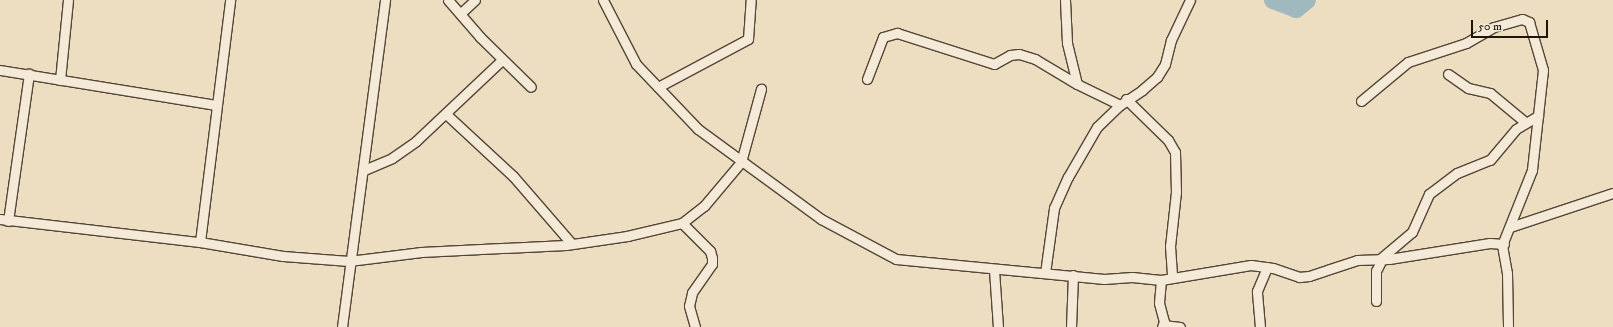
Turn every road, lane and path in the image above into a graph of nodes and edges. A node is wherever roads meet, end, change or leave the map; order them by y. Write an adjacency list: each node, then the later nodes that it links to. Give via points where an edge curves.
1 (68, 0): 16 (street)
2 (230, 0): 23 (street)
3 (385, 0): 28 (street)
4 (448, 0): 10 (street)
5 (475, 0): 10 (street)
6 (603, 0): 19 (street, via 636,64)
7 (751, 0): 19 (street, via 748,39)
8 (1065, 0): 17 (street, via 1067,43)
9 (1189, 0): 22 (street, via 1161,70 1142,90)
10 (461, 13): 11 (street)
11 (502, 60): 18 (street); 24 (street)
12 (0, 70): 13 (street)
13 (29, 73): 16 (street); 30 (street)
14 (1448, 74): 26 (street, via 1468,88 1490,92)
15 (867, 79): 17 (street, via 878,45 883,37 893,33 994,64 1010,55 1035,58)
16 (60, 80): 23 (street)
17 (1078, 84): 22 (street)
18 (531, 87)
19 (658, 87): 27 (street, via 698,129)
20 (761, 89): 27 (street)
21 (1361, 101): 25 (street, via 1408,62 1466,43 1494,27 1526,19 1532,25 1543,70)
22 (1123, 102): 40 (street, via 1097,127 1068,177 1054,208); 42 (street, via 1168,140 1175,152 1176,192 1170,246)
23 (216, 105): 33 (street)
24 (446, 114): 28 (street, via 404,150); 34 (street, via 513,176)
25 (1538, 116): 26 (street); 32 (street, via 1532,170)
26 (1525, 122): 36 (street, via 1511,134 1495,156 1457,173 1429,194 1412,232)
27 (741, 162): 31 (street, via 704,206); 39 (street, via 820,219 882,254 918,263)
28 (364, 170): 37 (street)
29 (1613, 193): 32 (street)
30 (4, 220): 33 (street)
31 (682, 223): 34 (street, via 627,236); 47 (street, via 710,251 712,258 712,264 692,293 689,306)
32 (1510, 227): 35 (street)
33 (200, 242): 37 (street, via 283,256)
34 (571, 243): 37 (street, via 421,252)
35 (1504, 244): 36 (street, via 1490,243); 52 (street)
36 (1381, 259): 38 (street, via 1357,260 1309,276 1292,275); 44 (street, via 1376,271)
37 (349, 261): 46 (street)
38 (1268, 267): 42 (street, via 1240,266); 51 (street, via 1257,291)
39 (994, 270): 40 (street); 48 (street)
40 (1046, 272): 41 (street)
41 (1073, 275): 43 (street, via 1104,279 1132,277); 49 (street)
42 (1172, 278): 43 (street)
43 (1161, 280): 45 (street, via 1159,303)
44 (1376, 301)
45 (1163, 326): 50 (street)
46 (342, 327)
47 (695, 327)
48 (998, 327)
49 (1071, 327)
50 (1180, 327)
51 (1260, 327)
52 (1508, 327)

